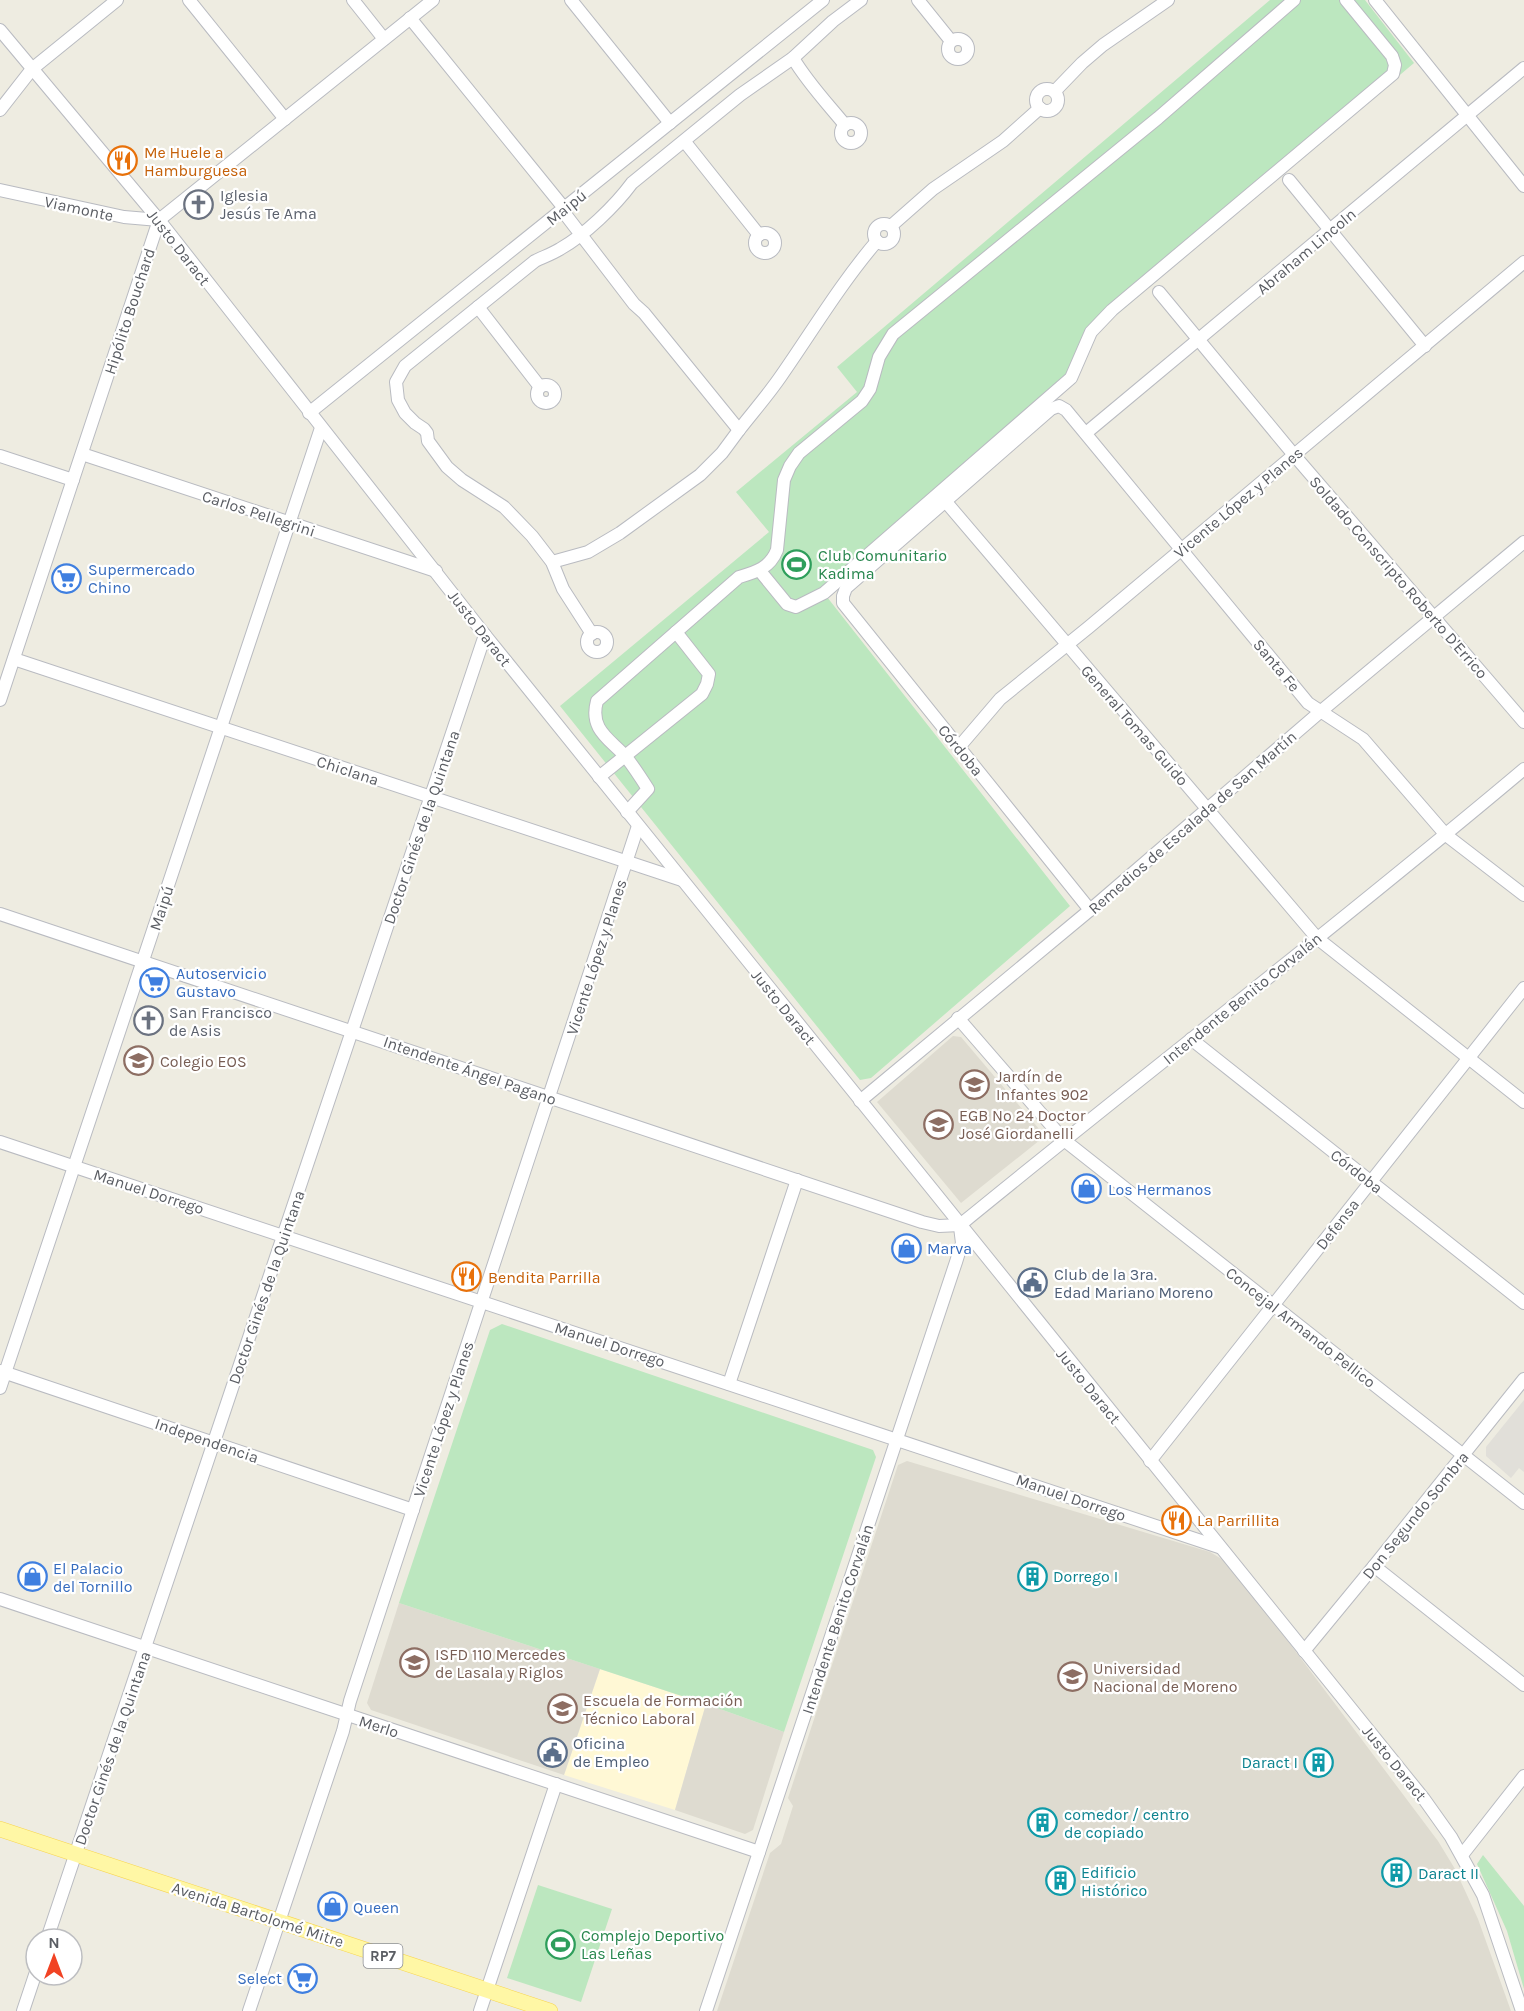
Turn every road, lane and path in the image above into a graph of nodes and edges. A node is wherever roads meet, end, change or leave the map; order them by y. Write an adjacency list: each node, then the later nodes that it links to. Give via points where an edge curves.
1 (117, 0): 19 (street)
2 (189, 0): 22 (street)
3 (353, 0): 15 (street)
4 (433, 0): 13 (street)
5 (571, 0): 23 (street)
6 (823, 0): 23 (street, Maipú)
7 (861, 0): 17 (street)
8 (918, 0): 16 (street)
9 (1168, 0): 42 (street, via 1103,45 1055,92 1048,88 1040,91 1036,101 1040,108 891,226 892,240 883,244 877,241 858,264)
10 (1293, 0): 53 (street, via 1158,118 893,334 861,401 799,453 790,466 784,480 777,550)
11 (1346, 0): 53 (street, via 1392,56 1393,74 1112,310 1091,332 1071,378 824,593 796,607 787,604)
12 (1375, 0): 21 (street)
13 (410, 18): 15 (street); 29 (street)
14 (0, 30): 19 (street, Justo Daract)
15 (384, 39): 22 (street)
16 (951, 41)
17 (794, 57): 24 (street, via 804,77); 25 (street, via 740,95)
18 (1524, 68): 21 (street, Abraham Lincoln)
19 (32, 69): 20 (street); 30 (street, Justo Daract)
20 (0, 110)
21 (1468, 116): 27 (street); 31 (street, Abraham Lincoln)
22 (285, 119): 30 (street)
23 (670, 123): 29 (street, Maipú)
24 (845, 125)
25 (685, 142): 32 (street, via 632,183 619,200); 33 (street)
26 (1289, 180): 31 (street)
27 (1524, 186)
28 (0, 190): 30 (street, Viamonte, via 124,217)
29 (563, 209): 32 (street); 40 (street, Maipú)
30 (159, 220): 40 (street, Justo Daract); 44 (street, Hipólito Bouchard)
31 (1332, 230): 37 (street, Abraham Lincoln); 38 (street)
32 (580, 234): 36 (street, via 560,250 535,261); 42 (street)
33 (759, 235)
34 (1524, 262): 38 (street, Vicente López y Planes)
35 (1159, 292): 37 (street, Soldado Conscripto Roberto D'Errico)
36 (478, 307): 39 (street); 52 (street, via 405,366 396,382 398,400 405,413 424,429 447,467 504,507)
37 (1198, 340): 43 (street, Abraham Lincoln); 45 (street, Soldado Conscripto Roberto D'Errico)
38 (1425, 346): 45 (street, Vicente López y Planes)
39 (540, 387)
40 (309, 413): 41 (street, Justo Daract)
41 (321, 428): 49 (street, Maipú); 54 (street, Justo Daract)
42 (739, 430): 52 (street, via 700,475 620,533 588,552)
43 (1086, 433): 48 (street, Santa Fe, via 1066,410 1059,406 1051,409); 51 (street, Santa Fe)
44 (81, 454): 47 (street, Hipólito Bouchard); 49 (street, Carlos Pellegrini)
45 (1294, 455): 51 (street, Vicente López y Planes); 55 (street, Soldado Conscripto Roberto D'Errico)
46 (0, 456): 47 (street)
47 (73, 480): 60 (street, Hipólito Bouchard)
48 (946, 502): 59 (street, General Tomas Guido); 66 (street, Córdoba, via 846,588 843,603)
49 (289, 523): 54 (street, Carlos Pellegrini); 65 (street, Maipú)
50 (1524, 542): 55 (street, Remedios de Escalada de San Martín)
51 (1181, 550): 59 (street, Vicente López y Planes); 63 (street, Santa Fe, via 1308,703)
52 (552, 562): 57 (street, via 563,589)
53 (760, 571): 56 (street, via 739,577)
54 (437, 572): 58 (street, Justo Daract)
55 (1433, 617): 63 (street, Remedios de Escalada de San Martín); 64 (street, Soldado Conscripto Roberto D'Errico)
56 (676, 633): 67 (street, via 597,701 595,719 604,737); 67 (street, via 709,674 707,684 702,694)
57 (592, 634)
58 (485, 635): 69 (street, Justo Daract); 70 (street, Doctor Ginés de la Quintana)
59 (1067, 645): 66 (street, Vicente López y Planes, via 1000,699); 71 (street, General Tomas Guido)
60 (14, 659): 61 (street, Hipólito Bouchard); 65 (street, Chiclana)
61 (3, 683): 62 (street, Hipólito Bouchard)
62 (0, 700)
63 (1320, 712): 71 (street, Remedios de Escalada de San Martín); 74 (street, Santa Fe, via 1368,744)
64 (1524, 722)
65 (221, 728): 70 (street, Chiclana); 81 (street, Maipú)
66 (959, 747): 78 (street, Córdoba)
67 (625, 756): 69 (street); 72 (street, via 648,789)
68 (1524, 769): 74 (street, Intendente Benito Corvalán)
69 (599, 777): 72 (street, Justo Daract)
70 (431, 797): 75 (street, Chiclana); 84 (street, Doctor Ginés de la Quintana)
71 (1207, 808): 78 (street, Remedios de Escalada de San Martín); 80 (street, General Tomas Guido)
72 (627, 812): 73 (street, Justo Daract)
73 (638, 826): 75 (street, Vicente López y Planes); 76 (street, Justo Daract)
74 (1446, 835): 77 (street, Santa Fe); 80 (street, Intendente Benito Corvalán)
75 (627, 862): 76 (street, Chiclana); 87 (street, Vicente López y Planes)
76 (683, 881): 88 (street, Justo Daract)
77 (1524, 895)
78 (1090, 910): 83 (street, Remedios de Escalada de San Martín)
79 (0, 914): 81 (street, Intendente Ángel Pagano)
80 (1317, 938): 85 (street, Intendente Benito Corvalán); 86 (street, General Tomas Guido)
81 (143, 961): 84 (street, Intendente Ángel Pagano); 92 (street, Maipú)
82 (1524, 988): 86 (street, Defensa)
83 (958, 1018): 88 (street, Remedios de Escalada de San Martín); 90 (street, Concejal Armando Pellico)
84 (352, 1031): 87 (street, Intendente Ángel Pagano); 96 (street, Doctor Ginés de la Quintana)
85 (1191, 1039): 90 (street, Intendente Benito Corvalán); 94 (street, Córdoba)
86 (1468, 1058): 89 (street, General Tomas Guido); 94 (street, Defensa)
87 (550, 1097): 93 (street, Intendente Ángel Pagano); 97 (street, Vicente López y Planes)
88 (860, 1101): 95 (street, Justo Daract)
89 (1524, 1102)
90 (1064, 1140): 95 (street, Intendente Benito Corvalán); 99 (street, Concejal Armando Pellico)
91 (0, 1142): 92 (street, Manuel Dorrego)
92 (74, 1166): 96 (street, Manuel Dorrego); 100 (street, Maipú)
93 (797, 1180): 95 (street, Intendente Ángel Pagano, via 922,1222); 102 (street)
94 (1371, 1182): 98 (street, Córdoba); 99 (street, Defensa)
95 (960, 1226): 104 (street, Intendente Benito Corvalán, via 962,1243); 107 (street, Justo Daract)
96 (284, 1236): 97 (street, Manuel Dorrego); 105 (street, Doctor Ginés de la Quintana)
97 (482, 1302): 102 (street, Manuel Dorrego); 109 (street, Vicente López y Planes)
98 (1524, 1303)
99 (1273, 1305): 106 (street, Concejal Armando Pellico); 107 (street, Defensa)
100 (3, 1372): 103 (street, Maipú); 105 (street, Independencia)
101 (1524, 1379): 106 (street, Don Segundo Sombra)
102 (729, 1384): 104 (street, Manuel Dorrego)
103 (0, 1388)
104 (897, 1439): 110 (street, Manuel Dorrego); 120 (street, Intendente Benito Corvalán)
105 (214, 1443): 109 (street, Independencia); 113 (street, Doctor Ginés de la Quintana)
106 (1463, 1455): 108 (street, Concejal Armando Pellico); 111 (street, Don Segundo Sombra)
107 (1150, 1461): 110 (street, Justo Daract)
108 (1524, 1503)
109 (413, 1510): 116 (street, Vicente López y Planes)
110 (1220, 1547): 114 (street, Justo Daract)
111 (1374, 1566): 114 (street, Don Segundo Sombra); 115 (street)
112 (0, 1599): 113 (street, Merlo)
113 (145, 1648): 116 (street, Merlo); 121 (street, Doctor Ginés de la Quintana)
114 (1304, 1651): 122 (street, Justo Daract, via 1424,1800)
115 (1524, 1685)
116 (347, 1715): 118 (street, Merlo); 123 (street, Vicente López y Planes)
117 (1524, 1776): 122 (street)
118 (556, 1784): 120 (street, Merlo); 126 (street)
119 (0, 1829): 121 (main road, Avenida Bartolomé Mitre / RP7)
120 (759, 1852): 131 (street, Intendente Benito Corvalán)
121 (76, 1854): 123 (main road, Avenida Bartolomé Mitre / RP7); 124 (street, Doctor Ginés de la Quintana)
122 (1462, 1855): 132 (street, Justo Daract, via 1483,1896)
123 (279, 1921): 126 (main road, Avenida Bartolomé Mitre / RP7); 128 (street, Vicente López y Planes)
124 (51, 1927)
125 (31, 1987): 127 (street)
126 (487, 1990): 129 (street); 130 (main road, Avenida Bartolomé Mitre / RP7)
127 (23, 2011)
128 (249, 2011)
129 (480, 2011)
130 (550, 2011)
131 (706, 2011)
132 (1522, 2011)

